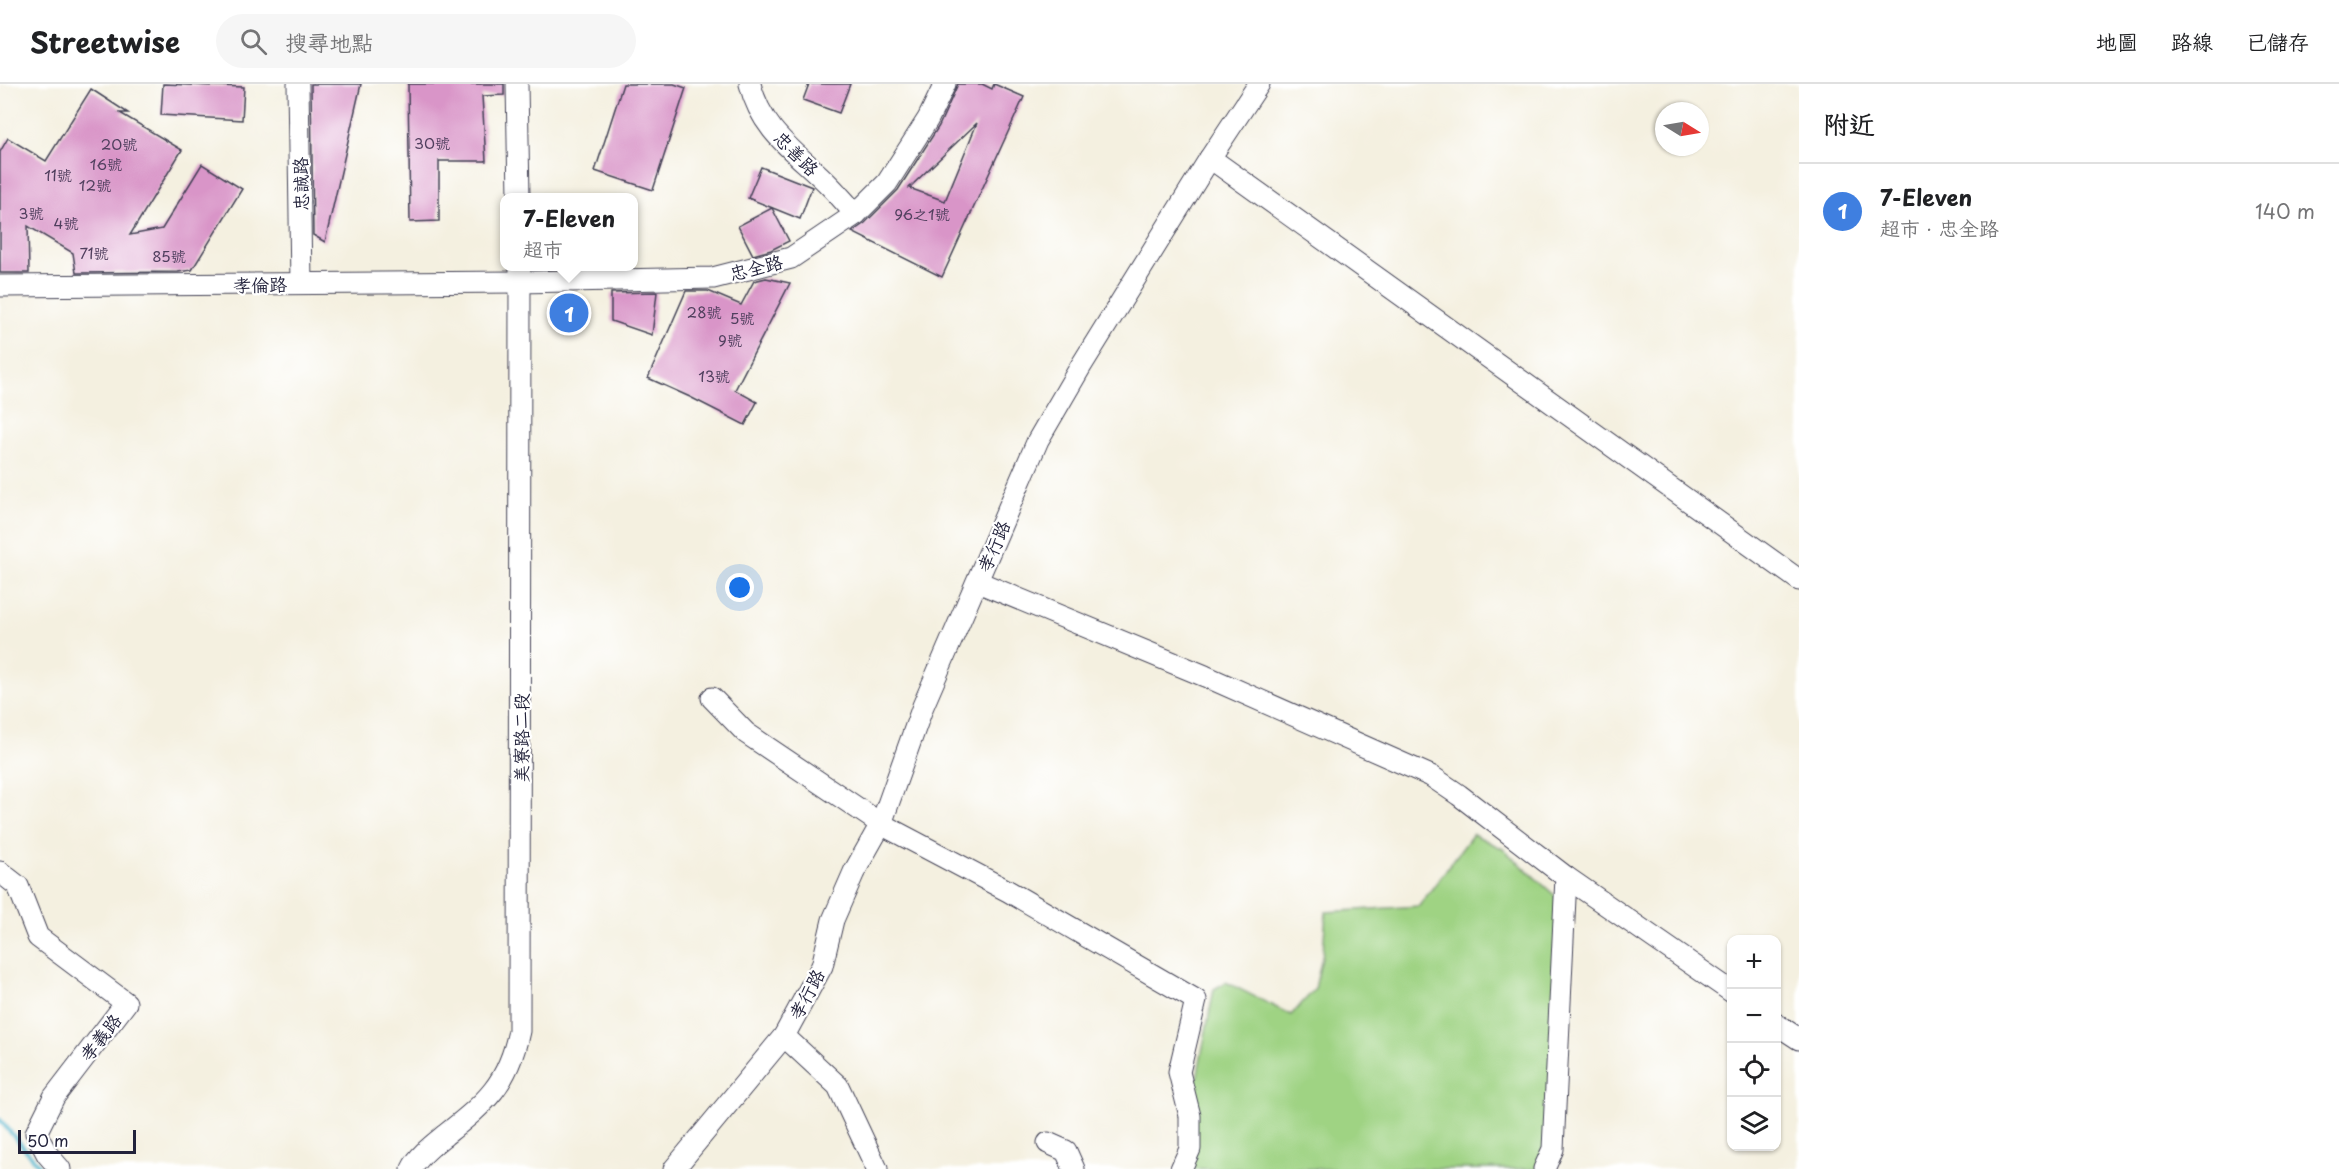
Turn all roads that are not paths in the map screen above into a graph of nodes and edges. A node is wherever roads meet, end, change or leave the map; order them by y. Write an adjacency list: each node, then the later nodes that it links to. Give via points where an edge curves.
1 (298, 84): 10 (street, 忠誠路)
2 (517, 84): 7 (street)
3 (750, 84): 8 (street, 忠善路, via 775,134)
4 (945, 84): 8 (street, 忠全路, via 928,119 887,183)
5 (1259, 84): 6 (street, 孝行路)
6 (1210, 158): 12 (street); 13 (street, 孝行路, via 1038,440)
7 (519, 193)
8 (856, 214): 9 (street, 忠全路, via 791,258 713,278)
9 (520, 274): 10 (street, 孝倫路); 24 (street, 美寮路二段, via 519,1031 511,1062 495,1090)
10 (302, 283): 11 (street, 孝倫路)
11 (0, 286)
12 (1799, 580)
13 (978, 582): 15 (street, 孝行路, via 923,706); 17 (street, via 1431,776)
14 (712, 698): 15 (street, via 746,734)
15 (881, 824): 20 (street, 孝行路, via 833,920 822,966); 28 (street, via 1008,891 1196,1000 1179,1072 1190,1116 1190,1149)
16 (0, 872): 23 (street, 孝義路, via 18,886 38,937 126,1003 54,1097 36,1133 46,1154)
17 (1566, 877): 18 (street); 29 (street, via 1553,1149)
18 (1727, 989)
19 (1781, 1027): 21 (street)
20 (784, 1036): 25 (street, 孝行路); 26 (street, 孝行路, via 838,1086)
21 (1799, 1039)
22 (1048, 1143): 27 (street, via 1066,1151)
23 (60, 1169)
24 (412, 1169)
25 (674, 1169)
26 (877, 1169)
27 (1074, 1169)
28 (1181, 1169)
29 (1544, 1169)

